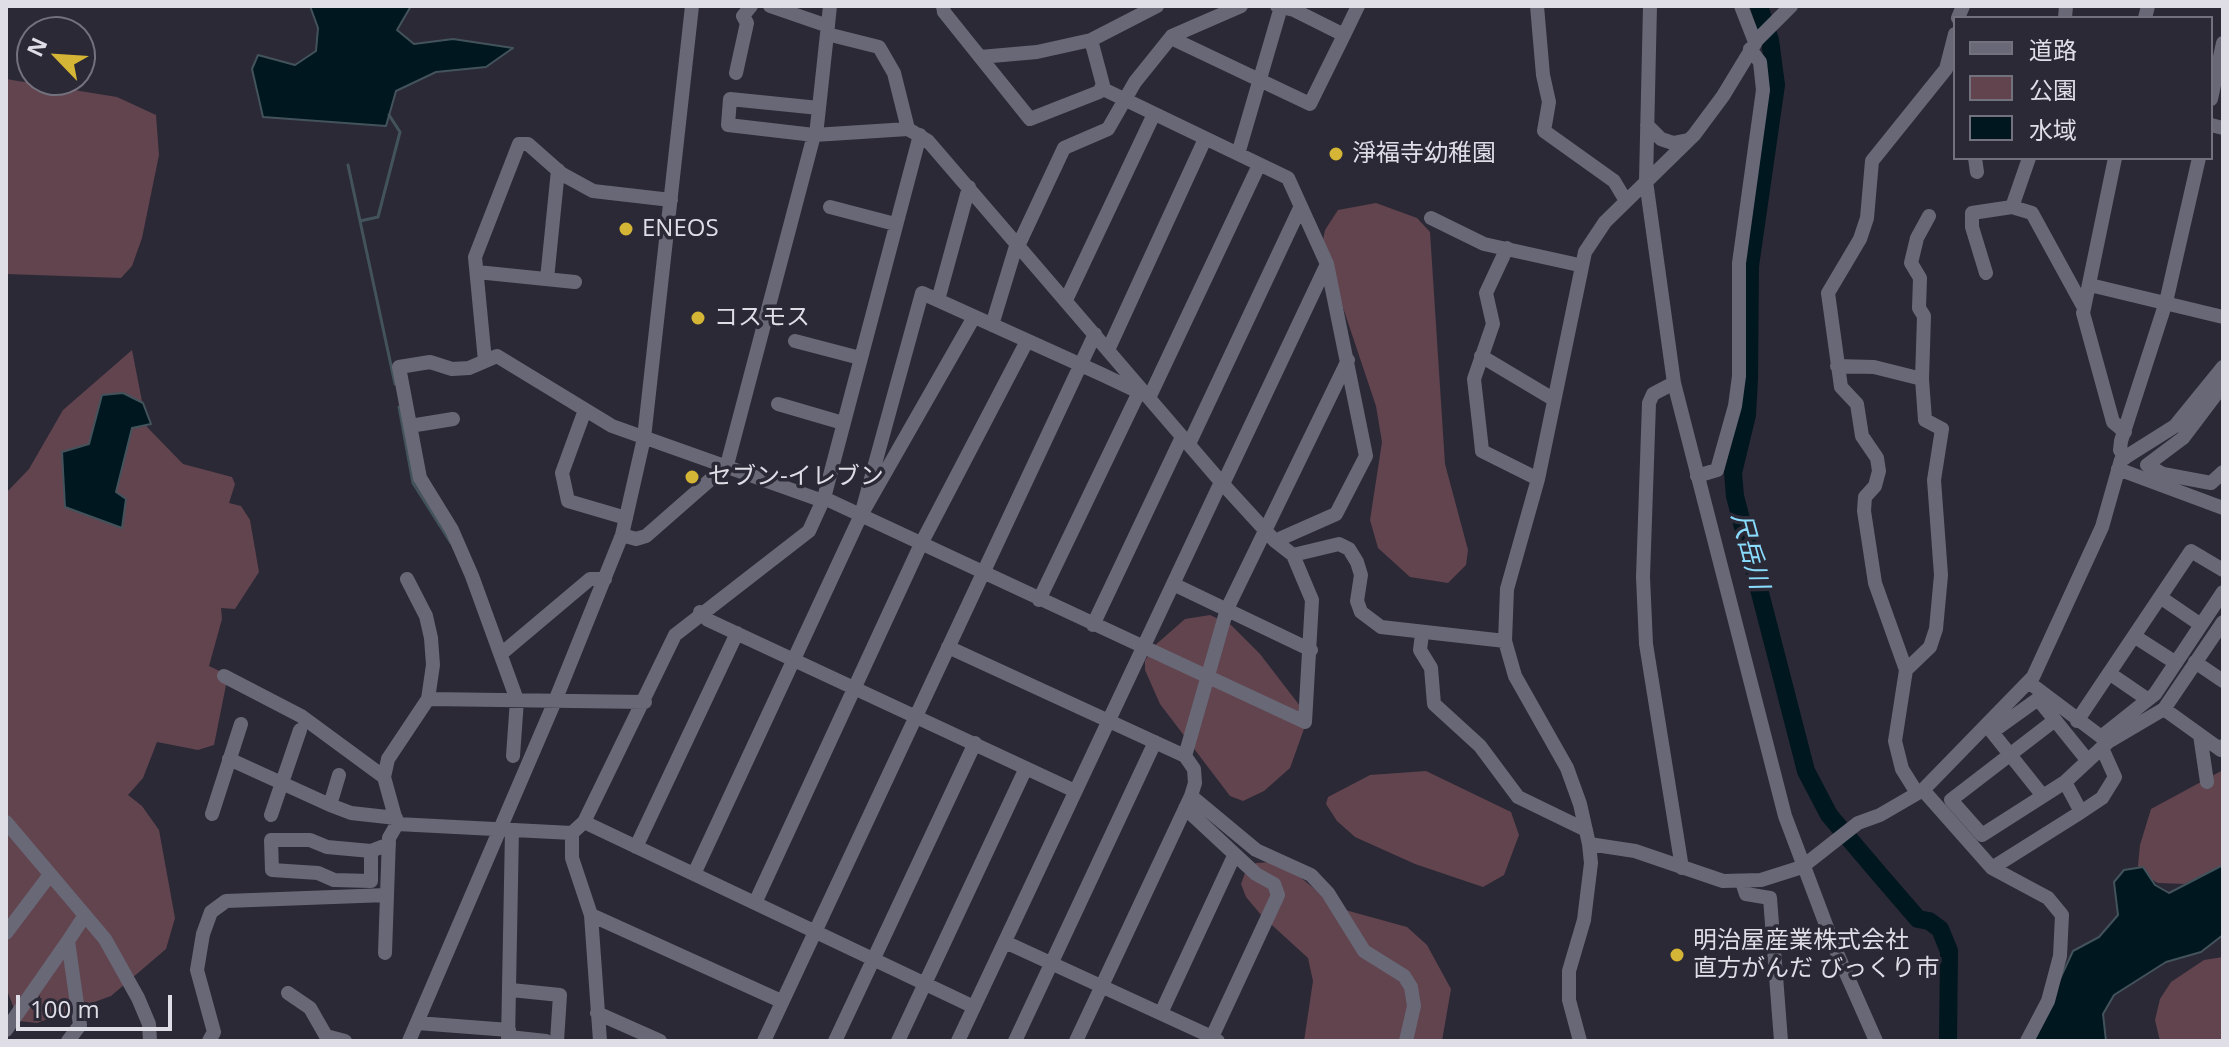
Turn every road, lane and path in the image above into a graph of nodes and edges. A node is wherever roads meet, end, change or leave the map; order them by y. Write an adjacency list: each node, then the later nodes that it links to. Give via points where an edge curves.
1 (692, 6): 42 (street)
2 (751, 6): 22 (street, via 743,16 747,23)
3 (770, 6): 14 (street)
4 (830, 6): 14 (street)
5 (943, 6): 21 (street)
6 (1157, 6): 17 (street)
7 (1241, 6): 16 (street)
8 (1358, 6): 15 (street)
9 (1537, 6): 43 (street, via 1549,102 1544,131 1614,181)
10 (1650, 6): 29 (street)
11 (1741, 6): 20 (street)
12 (1791, 6): 20 (street)
13 (1287, 7): 15 (street); 23 (street)
14 (827, 30): 27 (street); 30 (street, via 879,47)
15 (1344, 35): 23 (street, via 1310,104)
16 (1171, 38): 23 (street); 26 (street)
17 (1091, 40): 21 (street); 24 (street)
18 (1953, 42): 75 (street, via 1946,69 1872,161 1867,218 1828,293)
19 (2223, 43): 25 (street)
20 (1754, 44): 33 (street); 93 (street, via 1763,90 1739,263 1739,376 1717,470)
21 (980, 57): 24 (street, via 1030,119)
22 (736, 73)
23 (1260, 79): 34 (street)
24 (1101, 88): 26 (street)
25 (2213, 90)
26 (1123, 99): 28 (street); 50 (street, via 1108,129 1064,148)
27 (819, 108): 31 (street); 31 (street, via 730,99 728,125)
28 (1154, 114): 32 (street); 60 (street)
29 (1647, 125): 33 (street, via 1661,139); 40 (street)
30 (914, 132): 31 (street); 41 (street); 49 (street)
31 (815, 135): 91 (street)
32 (1205, 139): 34 (street); 69 (street)
33 (1688, 140): 40 (street)
34 (1238, 154): 38 (street)
35 (2028, 160): 45 (street)
36 (2115, 160): 58 (street)
37 (2199, 160): 61 (street)
38 (1259, 165): 46 (street, via 1288,178); 80 (street)
39 (558, 170): 42 (street, via 593,191); 54 (street, via 528,144 519,144 475,257); 56 (street)
40 (1646, 181): 43 (street); 78 (street)
41 (969, 187): 50 (street); 59 (street)
42 (671, 200): 88 (street)
43 (1626, 201): 53 (street, via 1591,240)
44 (830, 207): 49 (street)
45 (2012, 207): 55 (street, via 1972,213); 62 (street, via 2032,213)
46 (1300, 208): 52 (street); 89 (street)
47 (1929, 216): 77 (street, via 1911,263 1920,278 1919,308 1924,316)
48 (1431, 218): 51 (street, via 1484,244)
49 (895, 224): 71 (street)
50 (1018, 244): 60 (street); 65 (street)
51 (1507, 248): 53 (street); 70 (street, via 1486,293 1493,324)
52 (1327, 264): 72 (street); 96 (street)
53 (1579, 265): 81 (street)
54 (477, 272): 56 (street); 73 (street)
55 (1986, 273)
56 (547, 279): 57 (street)
57 (575, 282)
58 (2090, 285): 61 (street); 62 (street)
59 (938, 300): 63 (street); 99 (street, via 922,293)
60 (1066, 300): 66 (street)
61 (2166, 302): 64 (street); 87 (street)
62 (2084, 308): 87 (street, via 2113,422)
63 (974, 317): 65 (street); 99 (street)
64 (2223, 317)
65 (992, 325): 68 (street)
66 (1095, 334): 69 (street); 74 (street)
67 (795, 341): 71 (street)
68 (1027, 341): 74 (street); 104 (street)
69 (1108, 350): 80 (street)
70 (1481, 356): 81 (street); 94 (street, via 1474,390 1482,451)
71 (860, 358): 85 (street)
72 (1348, 360): 101 (street); 103 (street, via 1366,456 1336,514)
73 (485, 361): 83 (street, via 497,356); 86 (street, via 469,368 430,362 399,367)
74 (1081, 365): 80 (street); 107 (street)
75 (1837, 366): 77 (street, via 1874,367); 130 (street, via 1841,387 1857,404 1862,436 1877,458 1879,471 1864,511 1875,583)
76 (2223, 367): 90 (street, via 2175,426)
77 (1922, 379): 130 (street, via 1925,420 1942,429 1934,480 1941,575 1930,647)
78 (1674, 383): 93 (street); 186 (street, via 1653,394 1649,403 1643,577 1646,644)
79 (2223, 385): 95 (street, via 2183,438 2147,465)
80 (1145, 395): 89 (street); 113 (street)
81 (1553, 399): 94 (street)
82 (778, 404): 85 (street)
83 (585, 410): 88 (street); 100 (street, via 562,473 568,501)
84 (453, 419): 86 (street)
85 (843, 423): 97 (street)
86 (410, 426): 126 (street, via 420,478 452,530)
87 (2125, 432): 90 (street)
88 (644, 438): 91 (street); 100 (street)
89 (1186, 440): 96 (street); 117 (street)
90 (2122, 464): 95 (street); 135 (street, via 2080,581)
91 (727, 465): 97 (street); 102 (street, via 646,536)
92 (2223, 472): 95 (street, via 2211,483)
93 (1697, 476): 185 (street)
94 (1538, 479): 122 (street, via 1507,589)
95 (2162, 479): 98 (street)
96 (1222, 483): 101 (street); 110 (street)
97 (824, 499): 99 (street); 115 (street, via 809,531)
98 (2223, 508)
99 (861, 515): 104 (street); 127 (street)
100 (626, 518): 102 (street)
101 (1264, 530): 103 (street); 114 (street)
102 (622, 535): 109 (street)
103 (1275, 541): 105 (street)
104 (921, 544): 107 (street); 136 (street)
105 (1293, 555): 120 (street, via 1339,544 1349,549 1361,575 1361,612 1381,627); 125 (street, via 1312,600)
106 (2223, 570): 112 (street, via 2191,551)
107 (983, 573): 113 (street); 123 (street)
108 (407, 579): 138 (street, via 431,638)
109 (605, 579): 126 (street, via 590,579); 141 (street)
110 (1173, 584): 114 (street); 124 (street)
111 (2223, 592): 118 (street)
112 (2160, 597): 118 (street); 121 (street)
113 (1039, 600): 117 (street)
114 (1227, 609): 125 (street); 133 (street)
115 (700, 612): 119 (street); 142 (street, via 675,635)
116 (2223, 622): 128 (street)
117 (1093, 625): 124 (street)
118 (2201, 625): 129 (street)
119 (737, 633): 127 (street); 182 (street)
120 (1422, 634): 122 (street); 179 (street, via 1419,645 1431,668 1434,704 1480,746 1518,797)
121 (2134, 636): 129 (street); 131 (street)
122 (1505, 641): 179 (street, via 1515,676 1567,768)
123 (948, 647): 144 (street); 145 (street)
124 (1143, 648): 133 (street); 145 (street)
125 (1311, 650): 133 (street, via 1305,722)
126 (501, 654): 139 (street)
127 (793, 658): 136 (street); 189 (street)
128 (2195, 662): 134 (street); 143 (street)
129 (2176, 663): 140 (street)
130 (1906, 670): 167 (street, via 1895,741 1902,769)
131 (2109, 673): 140 (street); 147 (street)
132 (224, 676): 162 (street, via 301,716)
133 (1208, 678): 157 (street)
134 (2223, 681)
135 (2029, 682): 137 (street); 167 (street)
136 (854, 686): 144 (street); 193 (street)
137 (2039, 695): 146 (street); 147 (street); 155 (street, via 1992,732)
138 (428, 699): 139 (street); 162 (street, via 388,759)
139 (511, 699): 141 (street); 156 (street)
140 (2147, 699): 152 (street)
141 (555, 701): 142 (street); 177 (street)
142 (645, 702): 176 (street)
143 (2164, 709): 150 (street); 152 (street)
144 (917, 715): 153 (street); 196 (street)
145 (1108, 720): 151 (street); 166 (street)
146 (2055, 720): 155 (street); 159 (street)
147 (2077, 721): 152 (street)
148 (241, 724): 158 (street)
149 (300, 730): 163 (street)
150 (2200, 735): 154 (street, via 2221,750); 165 (street)
151 (1155, 742): 157 (street); 202 (street)
152 (2104, 742): 159 (street); 171 (street, via 2115,777 2102,798)
153 (975, 743): 160 (street); 201 (street)
154 (2223, 746)
155 (2010, 754): 168 (street); 168 (street, via 1951,800 1982,835)
156 (513, 756)
157 (1185, 756): 169 (street, via 1195,783)
158 (229, 759): 163 (street); 172 (street)
159 (2088, 761): 164 (street)
160 (1026, 768): 166 (street); 203 (street)
161 (339, 775): 170 (street)
162 (384, 777): 174 (street)
163 (283, 781): 170 (street); 173 (street)
164 (2065, 782): 168 (street); 171 (street)
165 (2207, 782)
166 (1075, 791): 199 (street)
167 (1920, 791): 185 (street, via 1858,823); 187 (street)
168 (2043, 796)
169 (1188, 802): 184 (street); 204 (street); 231 (street, via 1256,850 1311,875 1364,951 1404,976 1414,1006)
170 (330, 805): 174 (street)
171 (2081, 812): 187 (street)
172 (212, 814)
173 (271, 815)
174 (396, 821): 177 (street); 181 (street)
175 (6, 822): 190 (street)
176 (584, 822): 178 (street); 182 (street)
177 (506, 829): 178 (street); 205 (street); 211 (street)
178 (572, 833): 195 (street, via 572,858)
179 (1587, 837): 186 (street); 232 (street, via 1591,863 1584,920 1569,971 1569,1000)
180 (320, 844): 183 (street); 188 (street); 188 (street, via 271,840 272,870)
181 (389, 844): 183 (street); 192 (street)
182 (636, 847): 189 (street)
183 (371, 851): 188 (street, via 371,881 334,880)
184 (1234, 856): 210 (street); 214 (street, via 1274,884 1278,895)
185 (1802, 867): 191 (street); 234 (street)
186 (1682, 868): 191 (street)
187 (1992, 868): 235 (street, via 2048,898 2062,915 2060,956 2048,1001)
188 (318, 873)
189 (694, 874): 193 (street)
190 (49, 876): 194 (street); 197 (street)
191 (1742, 882): 233 (street, via 1746,894 1770,898)
192 (387, 895): 200 (street); 218 (street, via 226,901 211,912 197,970 214,1032)
193 (755, 903): 196 (street)
194 (85, 915): 198 (street); 217 (street, via 138,998)
195 (591, 915): 207 (street); 209 (street)
196 (814, 932): 201 (street); 207 (street)
197 (6, 933)
198 (68, 941): 212 (street); 216 (street, via 80,1025)
199 (1005, 942): 202 (street); 208 (street)
200 (385, 953)
201 (874, 960): 203 (street); 226 (street)
202 (1050, 963): 204 (street); 229 (street)
203 (925, 984): 208 (street); 227 (street)
204 (1101, 986): 210 (street); 230 (street)
205 (511, 990): 213 (street); 222 (street, via 560,995)
206 (288, 993): 219 (street, via 310,1008 326,1036)
207 (781, 1001): 225 (street)
208 (974, 1007): 228 (street)
209 (597, 1013): 223 (street); 224 (street)
210 (1161, 1013): 214 (street)
211 (417, 1023): 213 (street); 220 (street)
212 (6, 1033): 215 (street)
213 (509, 1036): 221 (street)
214 (1214, 1040)
215 (12, 1041)
216 (68, 1041)
217 (150, 1041)
218 (209, 1041)
219 (345, 1041)
220 (409, 1041)
221 (546, 1041)
222 (557, 1041)
223 (600, 1041)
224 (660, 1041)
225 (764, 1041)
226 (835, 1041)
227 (898, 1041)
228 (958, 1041)
229 (1015, 1041)
230 (1076, 1041)
231 (1406, 1041)
232 (1580, 1041)
233 (1781, 1041)
234 (1876, 1041)
235 (2027, 1041)

